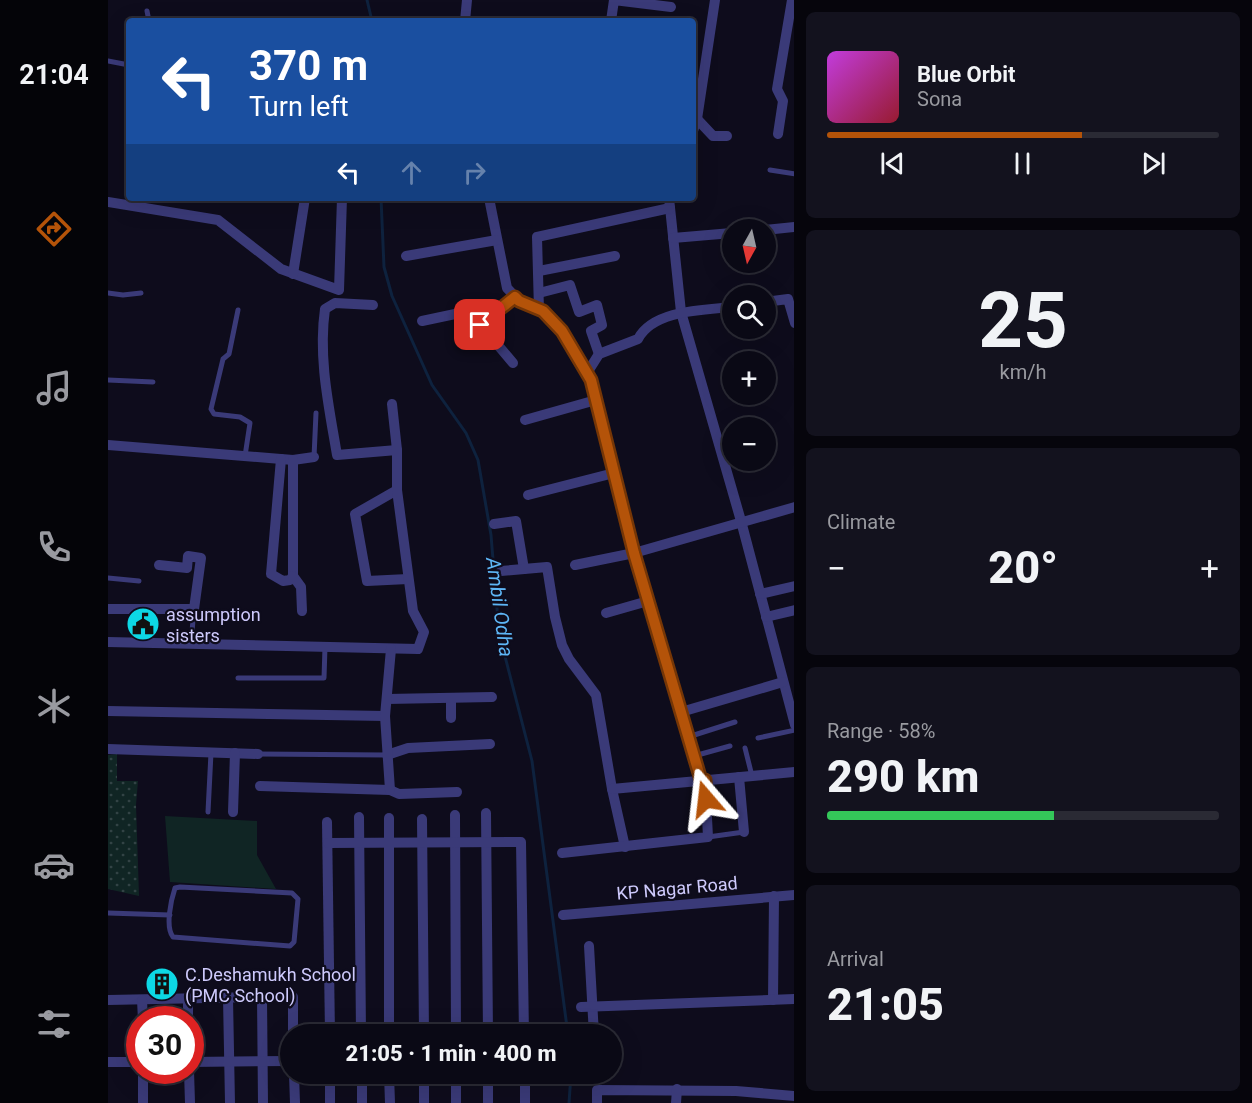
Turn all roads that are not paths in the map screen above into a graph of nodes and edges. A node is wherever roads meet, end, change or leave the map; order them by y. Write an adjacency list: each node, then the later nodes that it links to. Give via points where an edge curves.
1 (467, 0): 7 (street)
2 (715, 0): 11 (street)
3 (792, 0): 12 (street, via 777,89 783,101)
4 (671, 6): 8 (street, via 614,0)
5 (147, 11): 6 (lane)
6 (148, 18)
7 (465, 18)
8 (611, 18)
9 (108, 61): 10 (lane)
10 (126, 64)
11 (697, 120): 13 (street, via 713,136)
12 (778, 134)
13 (727, 136)
14 (770, 170): 15 (lane)
15 (794, 174)
16 (304, 201): 29 (street)
17 (342, 201): 29 (street, via 339,290)
18 (490, 201): 25 (street)
19 (108, 202): 29 (street, via 218,220)
20 (669, 203): 24 (street); 28 (street, via 537,237)
21 (794, 227): 22 (street)
22 (776, 229)
23 (722, 234): 24 (street)
24 (673, 238): 39 (street)
25 (497, 240): 26 (street); 33 (street, via 507,288)
26 (406, 256)
27 (615, 256): 28 (street)
28 (539, 271): 32 (street)
29 (293, 274)
30 (108, 293): 31 (lane)
31 (141, 293)
32 (539, 293): 38 (street); 43 (street, via 570,285 579,312 597,305 602,326 591,331)
33 (515, 297): 38 (street); 42 (street)
34 (776, 301): 40 (street, via 788,299)
35 (372, 305): 53 (street, via 335,303 325,309 324,371 337,455)
36 (722, 308): 39 (street)
37 (238, 310): 54 (lane, via 211,409 214,414 240,417 250,423)
38 (539, 310): 45 (street, via 562,331)
39 (681, 312): 43 (street, via 652,324 638,339); 62 (street)
40 (794, 320)
41 (422, 321): 42 (street, via 474,309)
42 (480, 325): 44 (street)
43 (599, 354): 45 (street)
44 (513, 363)
45 (587, 373): 48 (street)
46 (108, 380): 47 (lane)
47 (153, 382)
48 (596, 400): 51 (street); 58 (street)
49 (392, 404): 53 (street)
50 (316, 413): 55 (lane)
51 (525, 420)
52 (108, 445): 54 (street)
53 (397, 450): 59 (street)
54 (245, 456): 56 (street)
55 (314, 458): 57 (street)
56 (281, 459): 57 (street); 69 (street, via 271,574 283,581)
57 (293, 460): 69 (street)
58 (614, 473): 60 (street); 64 (street)
59 (397, 490): 71 (street); 71 (street, via 355,514 368,581)
60 (528, 495)
61 (794, 507): 62 (street)
62 (741, 521): 64 (street); 74 (street)
63 (494, 524): 67 (street, via 516,521)
64 (634, 553): 66 (street); 75 (street)
65 (159, 565): 76 (street, via 187,568 188,556 201,558 195,609)
66 (575, 565)
67 (524, 569): 68 (street); 114 (street, via 547,567 562,645 596,695)
68 (501, 572)
69 (293, 576): 78 (street, via 301,587)
70 (108, 578): 72 (lane)
71 (408, 579): 85 (street, via 413,611 424,632 418,649)
72 (139, 581)
73 (794, 586): 74 (street)
74 (760, 594): 80 (street)
75 (648, 601): 79 (street); 92 (street)
76 (108, 609)
77 (794, 610): 80 (street)
78 (302, 611)
79 (606, 613)
80 (766, 616): 87 (street)
81 (194, 620): 83 (lane)
82 (108, 642): 83 (street)
83 (191, 644): 84 (street)
84 (325, 647): 85 (street); 86 (lane, via 324,678)
85 (391, 649): 90 (street)
86 (238, 678)
87 (788, 686): 92 (street); 95 (street)
88 (492, 697): 89 (street)
89 (451, 698): 90 (street); 94 (street)
90 (387, 699): 93 (street)
91 (108, 711): 93 (street)
92 (681, 712): 98 (street)
93 (385, 716): 107 (street)
94 (451, 718)
95 (794, 719)
96 (735, 722): 98 (lane)
97 (794, 730): 99 (lane)
98 (688, 737): 108 (street)
99 (758, 738)
100 (490, 744): 107 (street, via 408,748)
101 (730, 746): 108 (lane)
102 (745, 748): 110 (lane)
103 (108, 749): 104 (street)
104 (211, 753): 105 (street); 117 (lane)
105 (235, 753): 106 (street); 118 (street)
106 (258, 754): 107 (lane)
107 (387, 755): 115 (street)
108 (694, 756): 112 (street)
109 (794, 772): 110 (street)
110 (752, 776): 111 (street)
111 (739, 777): 112 (street); 125 (street)
112 (703, 780): 114 (street); 126 (street)
113 (260, 786): 115 (street)
114 (612, 789): 133 (street)
115 (390, 790): 116 (street, via 399,794)
116 (457, 792)
117 (208, 812)
118 (233, 812)
119 (486, 813): 130 (street)
120 (455, 815): 129 (street)
121 (359, 817): 132 (street)
122 (389, 818): 127 (street)
123 (422, 819): 128 (street)
124 (327, 822): 131 (street)
125 (744, 832): 126 (lane)
126 (708, 837): 133 (street)
127 (390, 842): 128 (street); 132 (street); 154 (street)
128 (422, 842): 129 (street); 155 (street)
129 (455, 842): 130 (street); 156 (street)
130 (486, 842): 157 (street); 158 (street, via 521,842)
131 (328, 843): 132 (street); 152 (street)
132 (359, 843): 153 (street)
133 (625, 847): 134 (street)
134 (562, 853)
135 (794, 895): 136 (street, KP Nagar Road)
136 (774, 896): 139 (street, KP Nagar Road); 147 (street)
137 (108, 913): 138 (lane)
138 (170, 915): 138 (lane, via 169,931 173,937 290,946 296,938 298,899 292,893 180,887 175,888)
139 (563, 915)
140 (589, 946): 150 (street)
141 (293, 996): 151 (street)
142 (228, 998): 143 (street); 161 (street); 162 (street, via 262,997)
143 (188, 999): 146 (street); 149 (street)
144 (794, 999): 147 (street)
145 (108, 1000): 146 (street)
146 (142, 1000): 148 (street)
147 (772, 1000): 150 (street)
148 (142, 1006)
149 (188, 1006)
150 (586, 1006): 159 (street)
151 (293, 1024)
152 (330, 1024)
153 (361, 1024)
154 (389, 1024)
155 (424, 1024)
156 (456, 1024)
157 (488, 1024)
158 (524, 1024)
159 (591, 1024)
160 (280, 1060): 162 (street)
161 (229, 1061): 162 (street); 165 (street); 182 (street)
162 (263, 1061): 183 (street)
163 (108, 1062): 164 (street)
164 (126, 1062)
165 (204, 1062)
166 (143, 1084): 180 (street)
167 (189, 1084): 181 (street)
168 (294, 1084): 184 (street)
169 (330, 1084): 185 (street)
170 (362, 1084): 186 (street)
171 (389, 1084): 187 (street)
172 (424, 1084): 188 (street)
173 (456, 1084): 189 (street)
174 (488, 1084): 190 (street)
175 (525, 1084): 191 (street)
176 (677, 1089): 177 (street); 178 (street); 194 (street)
177 (646, 1090): 192 (street, via 597,1090); 193 (street)
178 (712, 1090): 179 (street); 195 (street)
179 (794, 1096)
180 (143, 1103)
181 (190, 1103)
182 (230, 1103)
183 (263, 1103)
184 (295, 1103)
185 (330, 1103)
186 (362, 1103)
187 (390, 1103)
188 (424, 1103)
189 (456, 1103)
190 (488, 1103)
191 (525, 1103)
192 (597, 1103)
193 (646, 1103)
194 (676, 1103)
195 (711, 1103)

